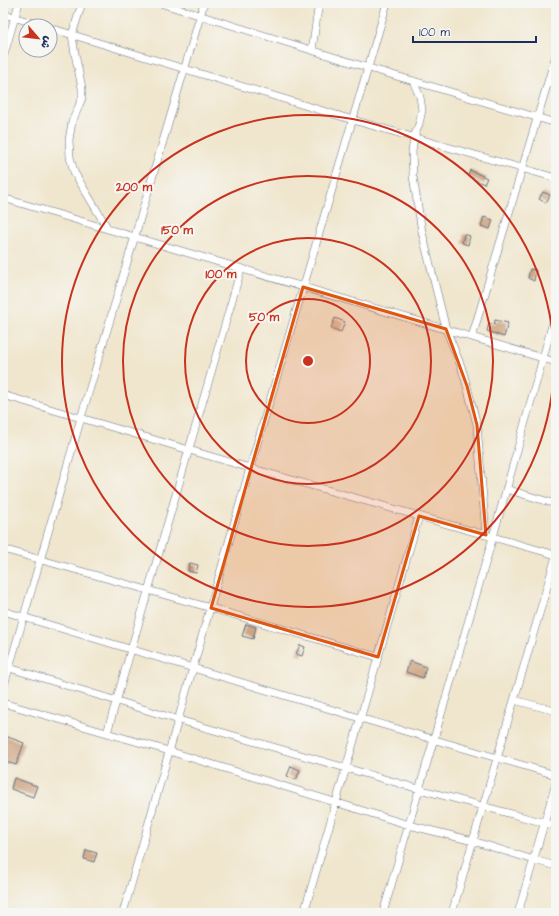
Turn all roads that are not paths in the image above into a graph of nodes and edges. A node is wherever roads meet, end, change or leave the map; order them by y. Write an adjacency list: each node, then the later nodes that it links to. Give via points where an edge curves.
1 (19, 3): 9 (street)
2 (82, 3): 12 (street)
3 (160, 3): 8 (street)
4 (204, 3): 8 (street)
5 (318, 3): 13 (street)
6 (388, 3): 17 (street)
7 (3, 14): 9 (street)
8 (200, 16): 13 (street); 16 (street)
9 (14, 18): 10 (street); 15 (street)
10 (18, 19)
11 (58, 31): 12 (street)
12 (72, 35): 16 (street); 26 (street, via 82,98 72,122 70,157 74,172)
13 (312, 50): 17 (street)
14 (556, 54): 19 (street)
15 (3, 58)
16 (184, 68): 20 (street); 27 (street)
17 (369, 68): 18 (street); 20 (street)
18 (413, 81): 19 (street); 22 (street, via 422,110)
19 (537, 118): 21 (street); 23 (street)
20 (353, 120): 22 (street); 29 (street)
21 (556, 123)
22 (414, 137): 23 (street); 31 (street, via 413,176 422,232)
23 (523, 168): 24 (street); 32 (street)
24 (556, 178)
25 (3, 198): 26 (street)
26 (108, 229): 27 (street)
27 (135, 236): 28 (street); 36 (street)
28 (241, 269): 29 (street); 37 (street)
29 (304, 287): 31 (street); 38 (street)
30 (556, 311): 33 (street)
31 (446, 329): 32 (street); 42 (street, via 461,366 476,425)
32 (472, 337): 33 (street)
33 (543, 357): 34 (street); 39 (street)
34 (556, 362)
35 (3, 395): 36 (street)
36 (81, 418): 37 (street); 45 (street)
37 (189, 450): 38 (street); 46 (street)
38 (250, 468): 41 (street); 47 (street)
39 (506, 489): 40 (street); 42 (street)
40 (556, 504)
41 (419, 516): 42 (street); 51 (street)
42 (490, 536): 44 (street); 62 (street)
43 (3, 549): 45 (street)
44 (556, 556): 56 (street)
45 (41, 560): 46 (street); 49 (street)
46 (147, 590): 47 (street); 50 (street)
47 (211, 608): 51 (street); 53 (street)
48 (3, 611): 49 (street)
49 (24, 617): 50 (street); 52 (street)
50 (130, 649): 53 (street); 55 (street)
51 (378, 657): 59 (street)
52 (6, 667): 54 (street); 55 (street)
53 (193, 668): 59 (street); 60 (street)
54 (3, 689)
55 (116, 700): 60 (street); 61 (street)
56 (514, 700): 58 (street); 64 (street)
57 (3, 703): 61 (street)
58 (556, 711)
59 (360, 718): 62 (street); 65 (street)
60 (179, 720): 63 (street); 65 (street)
61 (106, 733): 63 (street)
62 (434, 739): 64 (street); 68 (street)
63 (170, 752): 69 (street); 77 (street)
64 (498, 758): 66 (street); 70 (street)
65 (346, 767): 68 (street); 69 (street)
66 (556, 775)
67 (556, 783): 71 (street)
68 (419, 789): 70 (street); 72 (street)
69 (336, 802): 72 (street); 78 (street)
70 (484, 807): 71 (street); 74 (street)
71 (544, 822): 73 (street); 75 (street)
72 (409, 825): 74 (street); 79 (street)
73 (556, 826)
74 (473, 841): 75 (street); 80 (street)
75 (534, 860): 76 (street); 81 (street)
76 (556, 866)
77 (123, 913)
78 (304, 913)
79 (383, 913)
80 (452, 913)
81 (518, 913)

